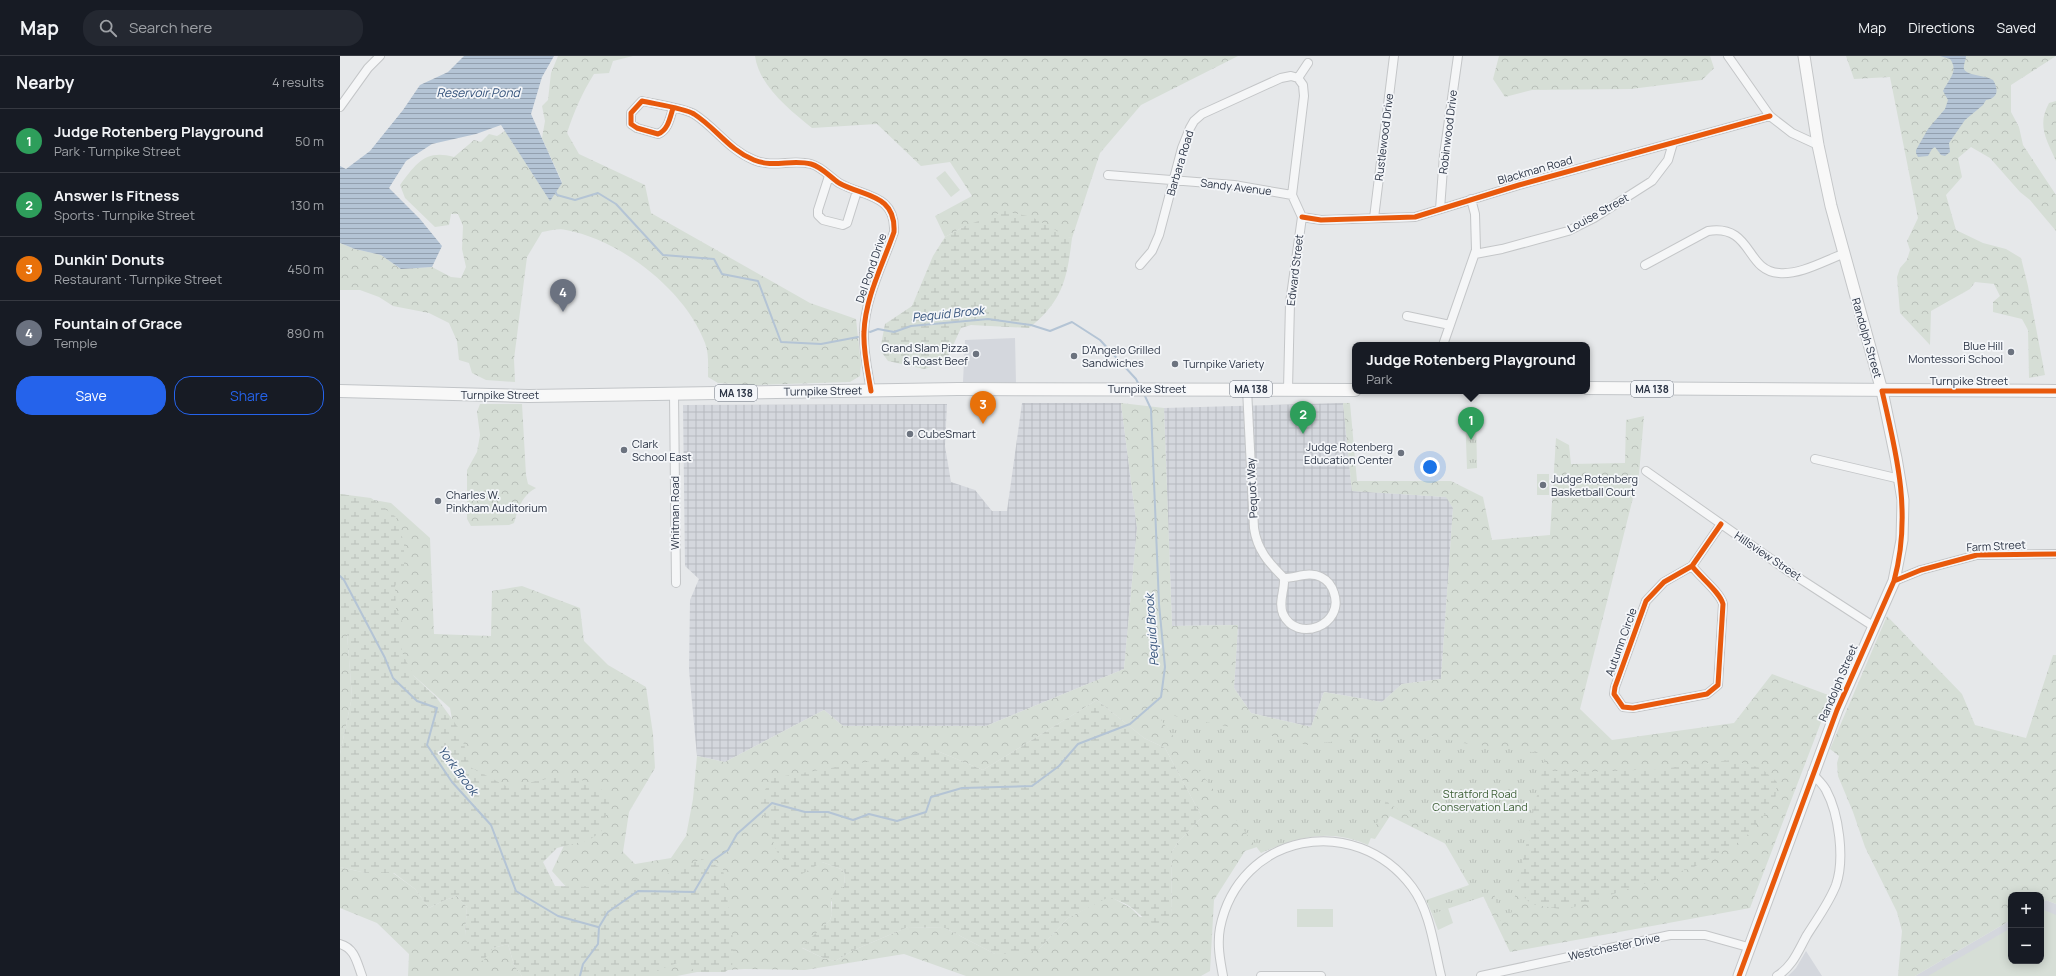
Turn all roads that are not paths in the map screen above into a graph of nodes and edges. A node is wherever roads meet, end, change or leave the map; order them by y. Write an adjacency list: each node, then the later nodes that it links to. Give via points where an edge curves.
1 (380, 56): 8 (street, via 368,68)
2 (1394, 56): 21 (street, Rustlewood Drive)
3 (1458, 56): 19 (street, Robinwood Drive, via 1444,155)
4 (1728, 56): 10 (street)
5 (1804, 56): 12 (main road, Randolph Street)
6 (1308, 63): 7 (street)
7 (1298, 78): 15 (street, Barbara Road, via 1281,78 1202,114 1194,121 1182,148); 17 (street, via 1303,85 1304,96)
8 (340, 107)
9 (673, 108): 9 (street, Del Pond Drive, via 667,126 658,134 631,124 631,112 642,101); 14 (street, Del Pond Drive, via 694,114 730,146 756,161 775,165 812,164)
10 (1770, 116): 11 (street, Blackman Road); 12 (street, via 1792,133)
11 (1673, 143): 18 (street, Blackman Road); 22 (street, Louise Street, via 1668,160 1652,181 1594,218 1561,233)
12 (1818, 145): 23 (main road, Randolph Street)
13 (1108, 175): 15 (street, Sandy Avenue)
14 (829, 176): 16 (street, Del Pond Drive); 16 (street, via 818,210 822,220 843,225 847,223)
15 (1175, 180): 17 (street, Sandy Avenue, via 1234,184); 24 (street, Barbara Road, via 1159,235 1152,251)
16 (857, 191): 33 (street, Del Pond Drive, via 887,205 894,223 894,232 864,322)
17 (1292, 195): 20 (street)
18 (1471, 199): 19 (street, Blackman Road); 22 (street, via 1475,214)
19 (1440, 209): 21 (street, Blackman Road, via 1415,217)
20 (1302, 217): 21 (street, Blackman Road, via 1321,220); 31 (street, Edward Street, via 1290,303)
21 (1374, 218)
22 (1475, 254): 27 (street)
23 (1843, 254): 25 (street, via 1802,270 1778,273 1761,266 1735,234 1720,229 1708,231); 34 (main road, Randolph Street)
24 (1140, 265)
25 (1645, 265)
26 (1407, 316): 27 (street)
27 (1450, 325): 28 (street)
28 (1444, 342)
29 (1590, 388): 34 (main road, Turnpike Street / MA 138)
30 (1247, 389): 31 (main road, Turnpike Street / MA 138); 33 (main road, Turnpike Street / MA 138); 44 (street, Pequot Way, via 1255,536 1264,556)
31 (1288, 389): 32 (main road, Turnpike Street / MA 138)
32 (1352, 390)
33 (870, 391): 37 (main road, Turnpike Street / MA 138)
34 (1882, 391): 36 (main road, Turnpike Street / MA 138); 40 (main road, Randolph Street)
35 (340, 392): 37 (main road, Turnpike Street / MA 138, via 529,396)
36 (2056, 392)
37 (674, 394): 46 (street, Whitman Road)
38 (1815, 459): 40 (street)
39 (1646, 471): 41 (street, Hillsview Street)
40 (1900, 479): 45 (main road, Randolph Street, via 1903,500 1902,540)
41 (1721, 524): 43 (street, Autumn Circle); 47 (street, Hillsview Street)
42 (2056, 554): 45 (street, Farm Street, via 1977,555 1921,570)
43 (1692, 566): 43 (street, Autumn Circle, via 1722,600 1718,685 1707,694 1634,708 1623,707 1614,694 1615,687 1646,601 1664,582)
44 (1284, 578): 44 (street, via 1281,606 1283,614 1292,624 1298,628 1311,629 1318,628 1329,620 1334,613 1335,597 1333,589 1325,580 1312,575)
45 (1894, 581): 47 (main road, Randolph Street)
46 (676, 583)
47 (1873, 626): 48 (main road, Randolph Street)
48 (1812, 773): 50 (main road, Randolph Street); 58 (street, via 1826,789 1831,802 1839,832 1840,867 1836,885 1820,917 1807,935 1794,961)
49 (340, 944): 51 (street, via 353,952)
50 (1748, 947): 56 (street, Westchester Drive, via 1705,935 1670,935); 57 (main road, Randolph Street)
51 (362, 976)
52 (1223, 976): 55 (street, via 1218,945 1224,911 1232,893 1244,877 1270,855 1285,847 1320,841 1338,841 1365,849 1400,872 1413,888 1422,907 1431,931)
53 (1262, 976): 54 (street)
54 (1321, 976)
55 (1441, 976)
56 (1481, 976)
57 (1739, 976)
58 (1777, 976)

